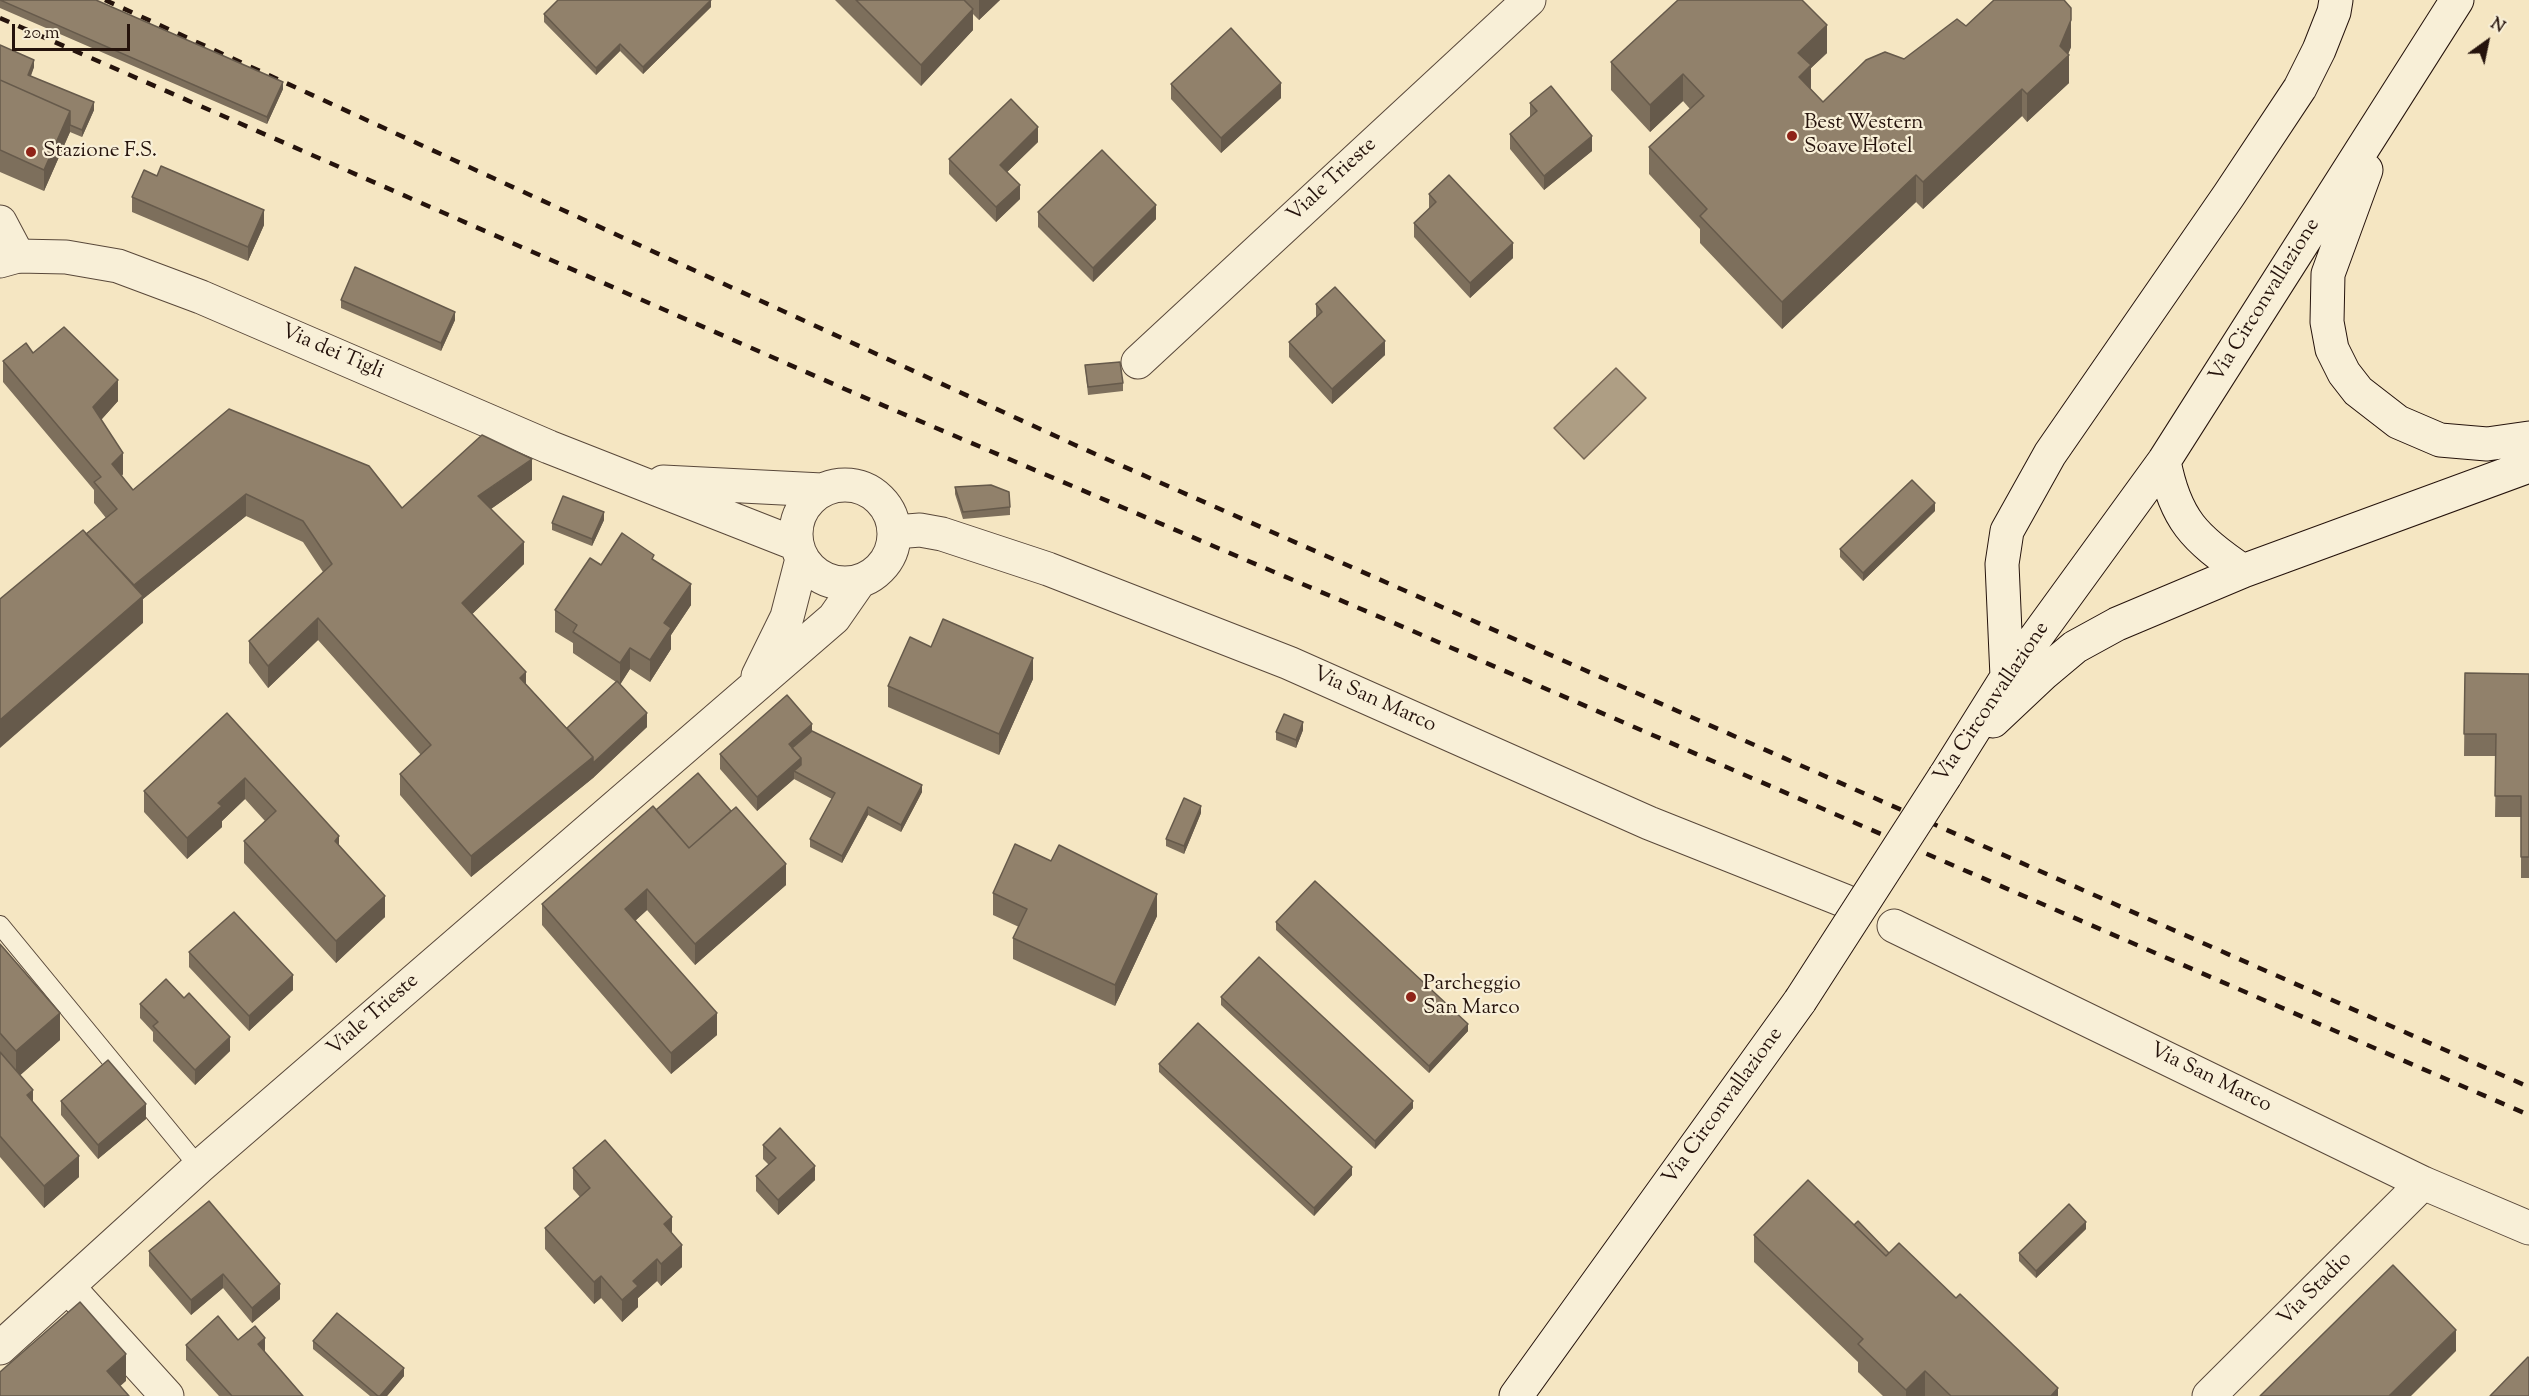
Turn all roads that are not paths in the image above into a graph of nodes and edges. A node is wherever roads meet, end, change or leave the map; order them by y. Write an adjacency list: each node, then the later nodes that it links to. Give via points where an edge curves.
1 (1529, 0): 7 (street, Viale Trieste)
2 (2336, 0): 17 (street, via 2319,50 2300,88 2050,454 2007,531 2002,564)
3 (2457, 0): 4 (street, Via Circonvallazione)
4 (2388, 109): 8 (street, via 2328,274 2327,322 2332,350 2358,391 2398,422 2440,440 2487,444); 9 (street, Via Circonvallazione)
5 (0, 222): 6 (street)
6 (9, 258): 11 (street, Via dei Tigli, via 66,257 118,266 201,297)
7 (1138, 363)
8 (2529, 438)
9 (2164, 461): 15 (street, via 2170,491 2180,513 2213,551); 17 (street, Via Circonvallazione)
10 (2529, 466): 15 (street)
11 (637, 481): 12 (street, Via dei Tigli); 14 (street, Via dei Tigli)
12 (822, 490): 13 (street, Via dei Tigli, via 843,485 864,488 877,495 886,506); 14 (street, via 800,513 795,528)
13 (895, 532): 16 (street, via 891,552 881,568); 20 (street, Via San Marco, via 920,530 942,534 1059,573 1288,663 1649,823)
14 (799, 552): 16 (street, Via dei Tigli, via 813,572 827,581); 18 (street, Viale Trieste, via 787,617)
15 (2243, 571): 19 (street, via 2117,624 2075,647)
16 (859, 582): 18 (street, Viale Trieste, via 834,618)
17 (2007, 677): 19 (street, Via Circonvallazione)
18 (752, 688): 23 (street, Viale Trieste)
19 (1952, 765): 29 (street, Via Circonvallazione, bridge, via 1800,1001)
20 (1845, 901)
21 (0, 925): 23 (lane)
22 (1894, 926): 24 (street, Via San Marco)
23 (199, 1167): 26 (street, Viale Trieste)
24 (2422, 1183): 25 (street, Via San Marco); 30 (street, Via Stadio)
25 (2529, 1228)
26 (69, 1288): 27 (street, Viale Trieste); 28 (street)
27 (0, 1348)
28 (167, 1396)
29 (1516, 1396)
30 (2209, 1396)

